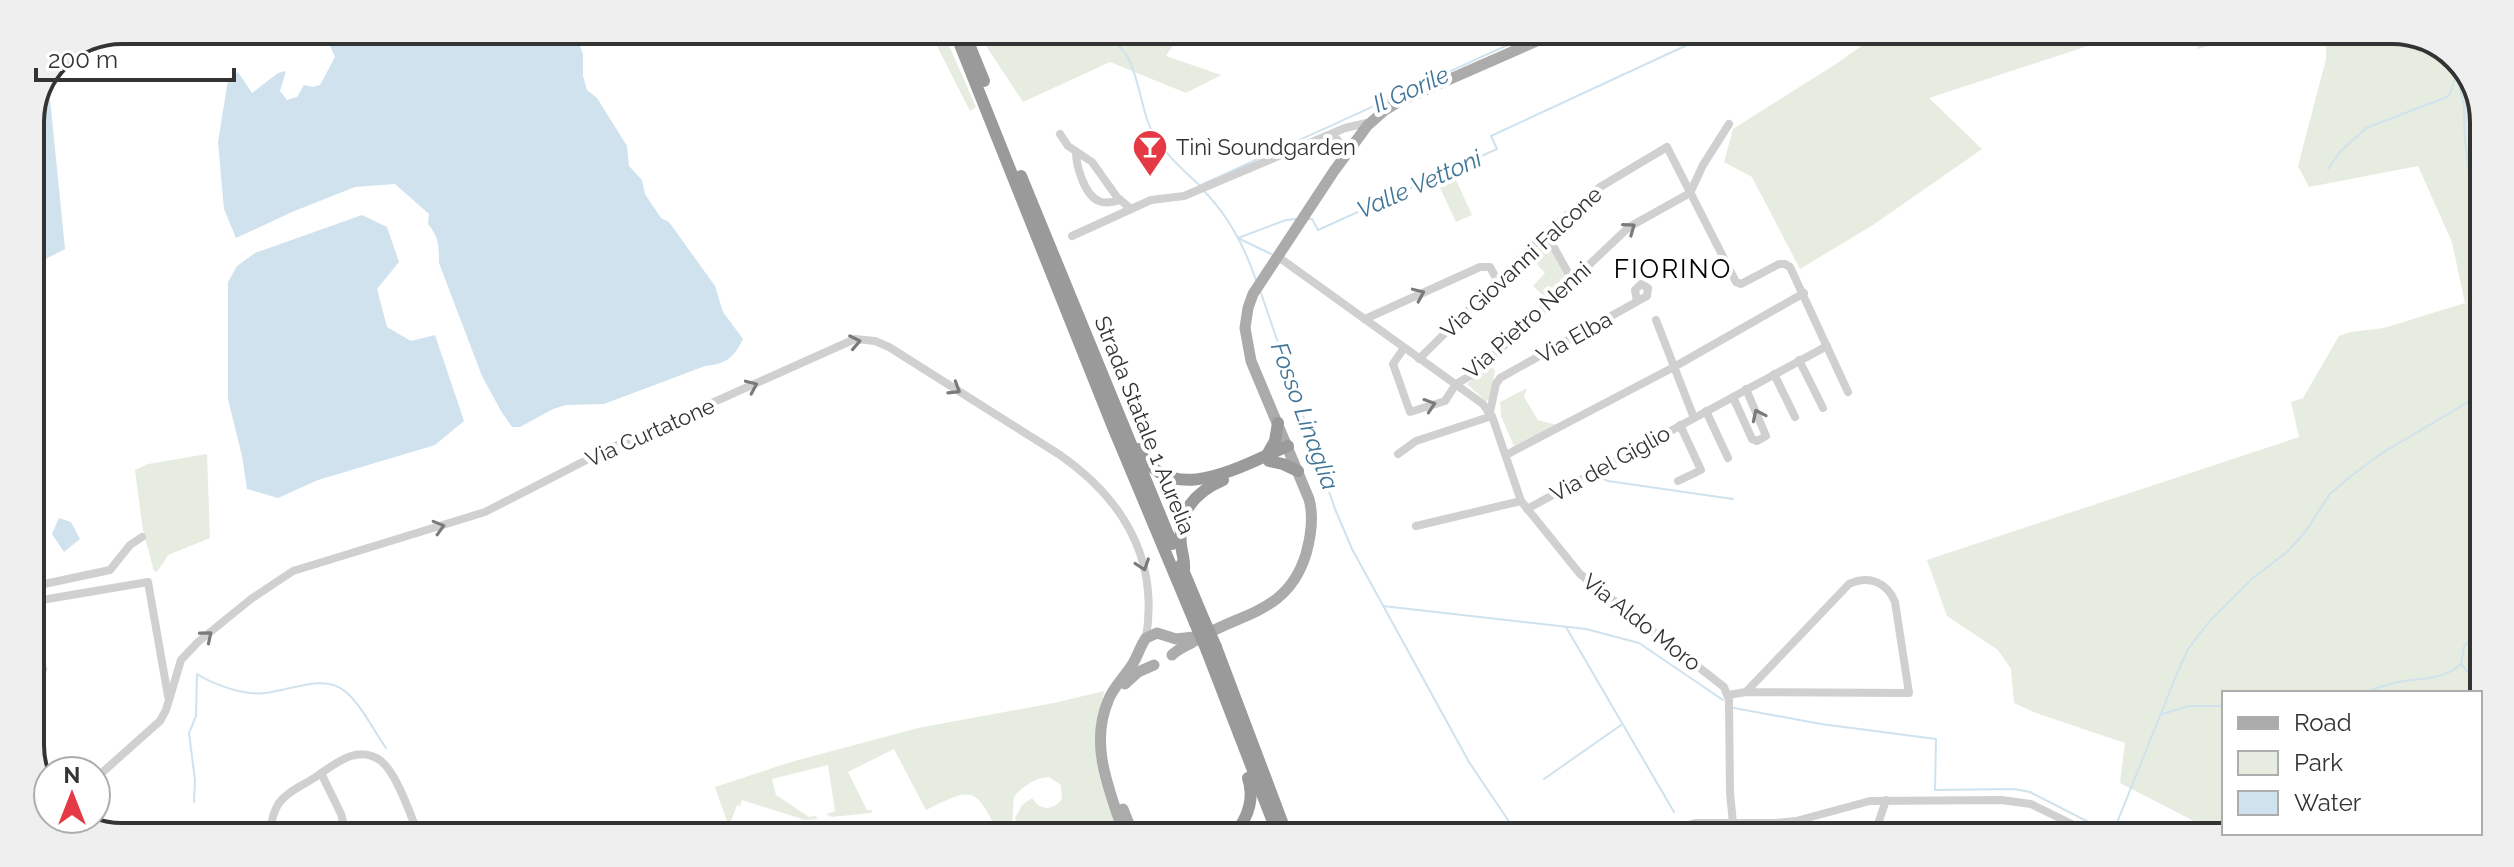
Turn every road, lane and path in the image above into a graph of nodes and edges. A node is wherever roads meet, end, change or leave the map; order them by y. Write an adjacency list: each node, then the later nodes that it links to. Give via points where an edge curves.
1 (966, 44): 38 (highway, Strada Statale 1 Aurelia)
2 (966, 44): 53 (highway, Strada Statale 1 Aurelia, via 1113,427)
3 (1530, 44): 4 (main road, via 1400,101)
4 (1372, 122): 7 (street); 8 (main road)
5 (1729, 124): 10 (street)
6 (1060, 134): 9 (street)
7 (1332, 134): 8 (street); 12 (street, via 1192,193)
8 (1348, 151): 15 (main road)
9 (1076, 152): 11 (street, via 1092,162); 11 (street, via 1079,173 1092,196)
10 (1690, 193): 13 (street, Via Giovanni Falcone, via 1667,147 1600,187); 17 (street, Via Pietro Nenni, one-way to 10, via 1629,227); 18 (street, via 1738,284 1785,264)
11 (1120, 200): 12 (street)
12 (1131, 209): 14 (street)
13 (1546, 233): 16 (street, Via Giovanni Falcone); 17 (street)
14 (1072, 236)
15 (1277, 256): 20 (street); 37 (main road, via 1253,294 1246,318 1248,351)
16 (1497, 280): 20 (street, one-way to 16, via 1480,267 1490,267); 24 (street, Via Giovanni Falcone)
17 (1572, 280): 28 (street, Via Pietro Nenni, via 1475,373)
18 (1804, 293): 22 (street); 26 (street)
19 (1637, 301): 34 (street, Via Elba, via 1500,378)
20 (1365, 319): 23 (street)
21 (1656, 320): 26 (street)
22 (1827, 346): 25 (street, Via del Giglio); 30 (street)
23 (1404, 348): 24 (street); 28 (street, Via Pietro Nenni, one-way to 28, via 1393,364 1410,412 1445,401)
24 (1419, 359): 28 (street)
25 (1799, 360): 27 (street, Via del Giglio); 32 (street)
26 (1674, 367): 36 (street); 42 (street)
27 (1774, 374): 29 (street, Via del Giglio); 35 (street)
28 (1456, 384): 34 (street)
29 (1746, 389): 31 (street, Via del Giglio); 31 (street, one-way to 29, via 1752,439 1766,436)
30 (1848, 392)
31 (1733, 397): 33 (street, Via del Giglio)
32 (1823, 408)
33 (1706, 411): 36 (street, Via del Giglio); 44 (street)
34 (1491, 414): 41 (street, via 1416,441); 42 (street, Via Aldo Moro)
35 (1795, 417)
36 (1694, 418): 39 (street, Via del Giglio)
37 (1278, 423): 40 (main road); 43 (highway)
38 (1121, 424): 43 (highway, via 1129,428 1148,464 1183,480 1209,478); 50 (highway, Strada Statale 1 Aurelia)
39 (1680, 425): 46 (street, via 1701,470); 47 (street, Via del Giglio)
40 (1289, 449): 43 (highway); 45 (main road)
41 (1398, 454)
42 (1506, 455): 47 (street, Via Aldo Moro)
43 (1268, 458): 45 (highway); 50 (highway, via 1214,484 1190,503 1181,527)
44 (1728, 458)
45 (1298, 471): 54 (main road, via 1312,522 1297,574 1268,606)
46 (1678, 481)
47 (1524, 505): 48 (street, Via del Giglio); 62 (street, Via Aldo Moro, via 1591,585)
48 (1416, 526)
49 (142, 537): 51 (street, via 110,570)
50 (1184, 573): 53 (highway, Strada Statale 1 Aurelia)
51 (44, 584)
52 (44, 600): 63 (street, via 148,582)
53 (1200, 621): 57 (highway, Strada Statale 1 Aurelia, bridge)
54 (1199, 637): 56 (main road); 59 (main road)
55 (1146, 638): 56 (main road, via 1157,633); 58 (main road); 63 (street, Via Curtatone, one-way to 55, via 181,660 251,599 293,571 485,512 600,453 855,339 889,347 1060,455 1106,492 1128,527 1147,578)
56 (1168, 638): 59 (main road)
57 (1211, 649): 65 (highway, Strada Statale 1 Aurelia); 75 (highway, Strada Statale 1 Aurelia)
58 (1141, 650): 60 (main road); 71 (main road, via 1107,702 1100,735 1103,767)
59 (1172, 655): 60 (main road)
60 (1154, 665): 72 (main road, via 1123,685 1105,735 1108,766)
61 (1746, 692): 61 (street, via 1909,693 1891,592 1872,580 1849,584); 62 (street)
62 (1728, 695): 76 (street)
63 (168, 701): 64 (street, Via Curtatone, via 160,721)
64 (112, 764)
65 (1250, 768): 73 (highway, via 1251,792); 74 (highway, Strada Statale 1 Aurelia)
66 (321, 773): 68 (street, via 287,795); 69 (street); 70 (street, via 356,754 381,761)
67 (1886, 800): 76 (street, via 1787,822); 77 (street); 78 (street, via 2022,802)
68 (272, 823)
69 (343, 823)
70 (414, 823)
71 (1121, 823)
72 (1129, 823)
73 (1243, 823)
74 (1273, 823)
75 (1282, 823)
76 (1733, 823)
77 (1878, 823)
78 (2069, 823)

